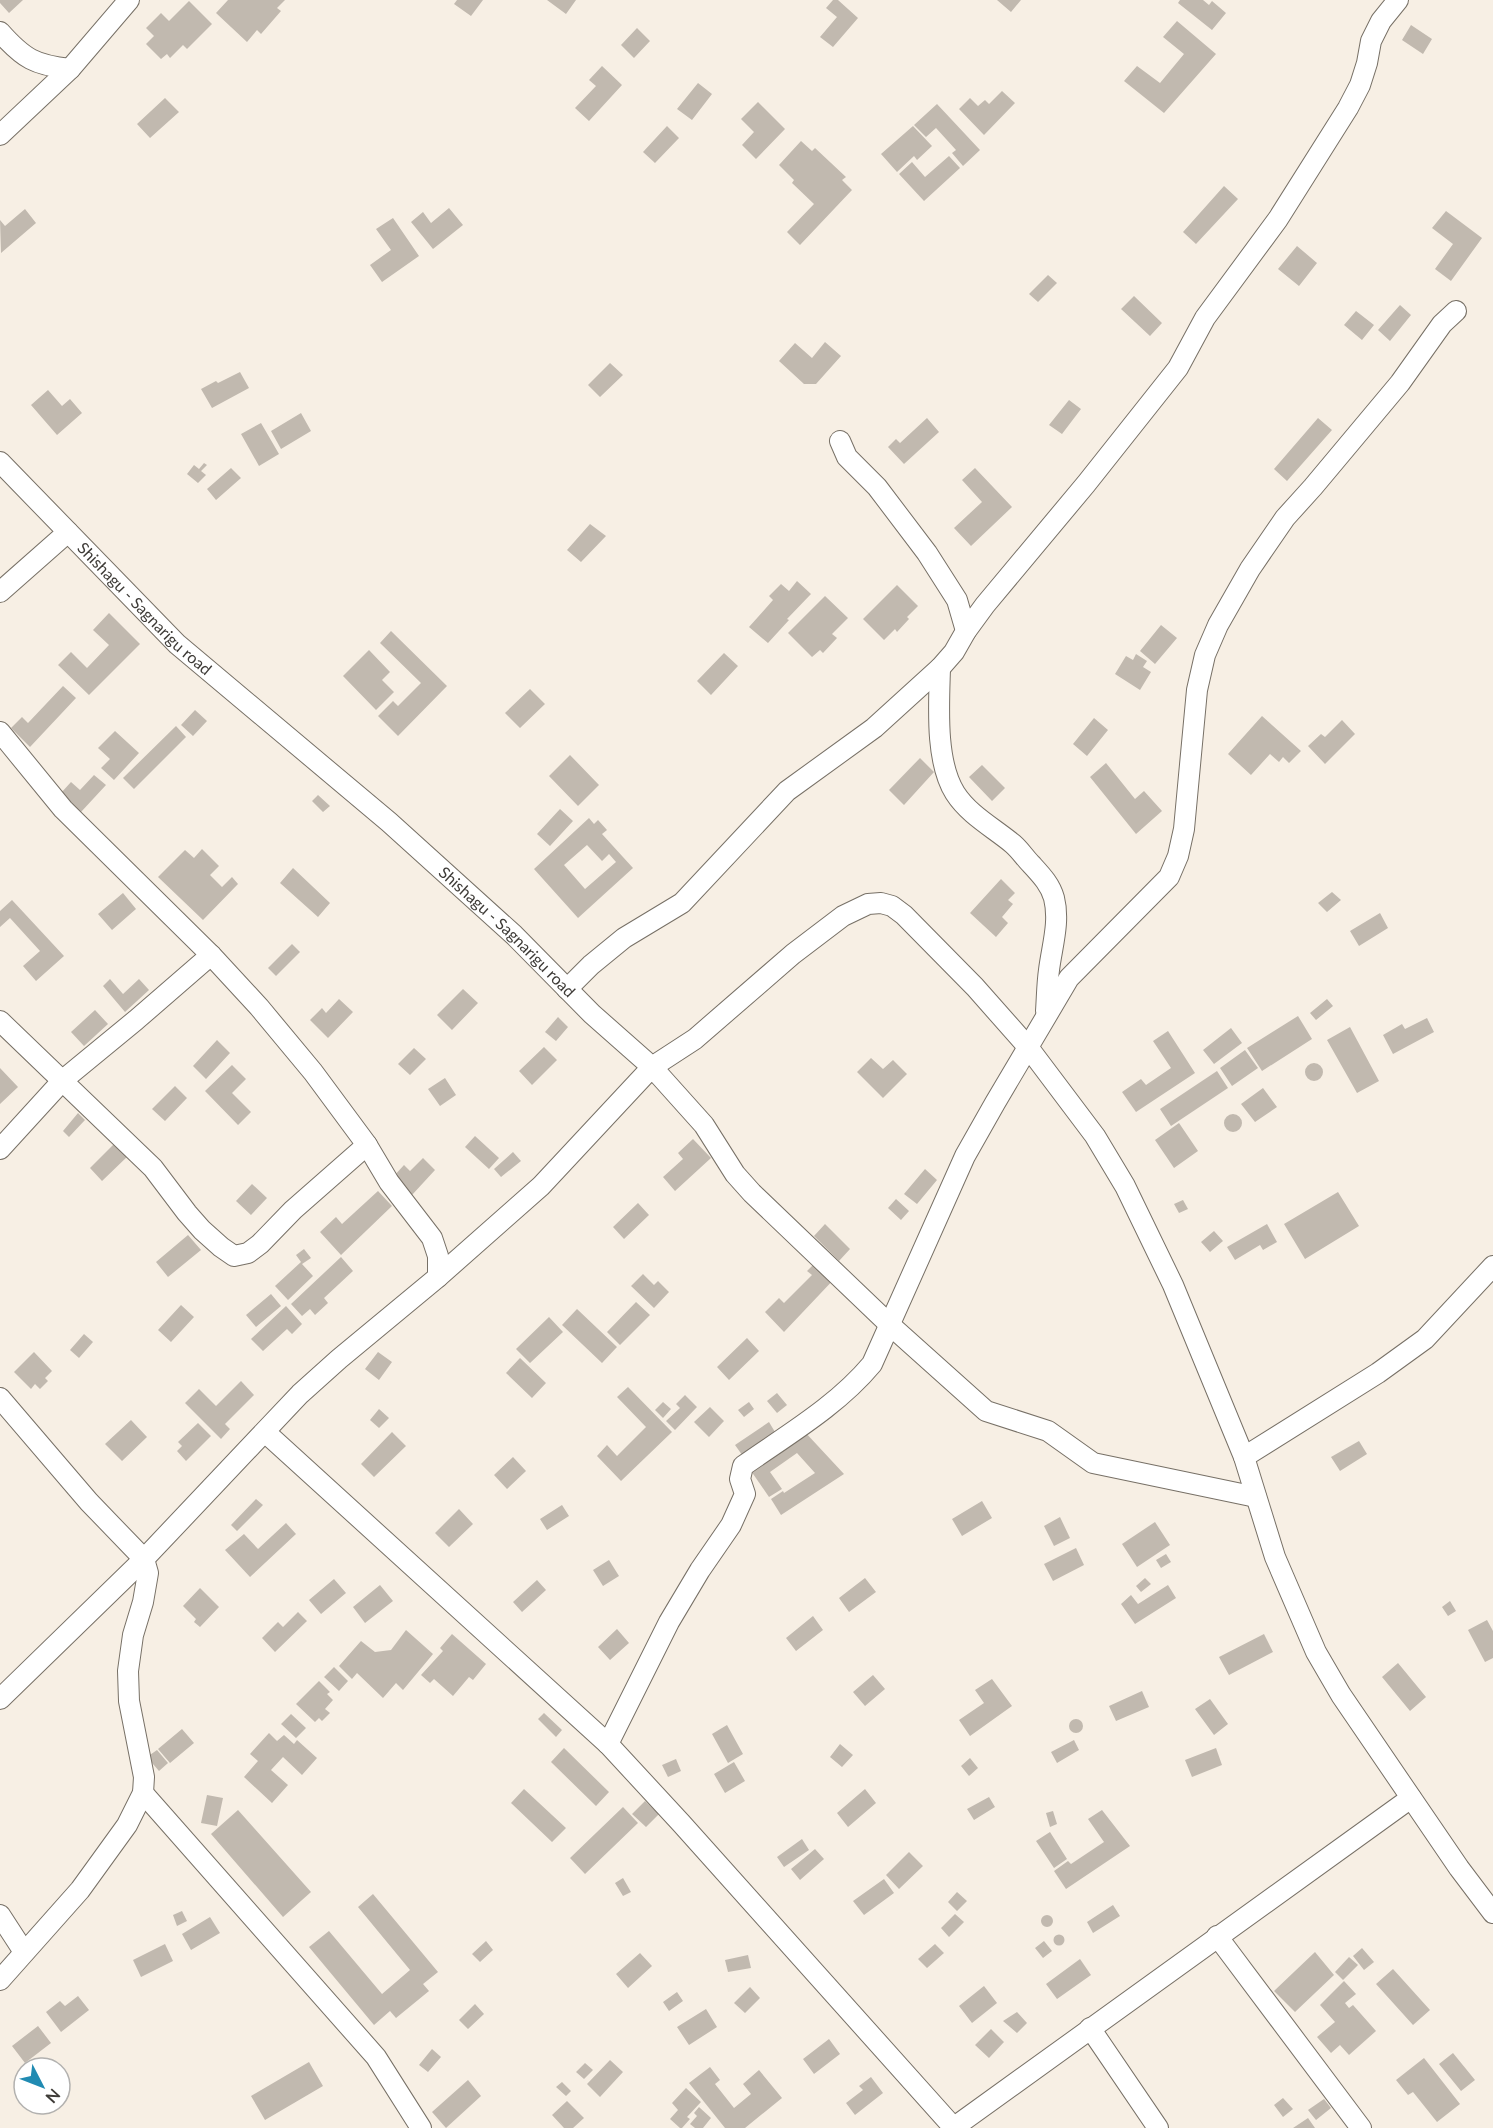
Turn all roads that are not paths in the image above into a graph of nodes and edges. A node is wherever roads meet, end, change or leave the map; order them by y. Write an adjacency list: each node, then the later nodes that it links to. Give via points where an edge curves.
1 (129, 0): 4 (street)
2 (1398, 0): 11 (street, via 1371,41 1360,85 1348,108 1278,219 1205,318 1179,368)
3 (0, 32): 4 (street, via 32,61)
4 (70, 69): 5 (street)
5 (0, 135)
6 (1456, 310): 16 (street, via 1285,518 1250,569 1205,655 1197,690 1184,829 1169,877 1069,978)
7 (840, 441): 11 (street, via 847,457 877,488 927,553 957,600)
8 (0, 462): 9 (street, Shishagu - Sagnarigu road)
9 (68, 532): 10 (street); 15 (street, Shishagu - Sagnarigu road, via 177,644 389,822 514,935)
10 (0, 592)
11 (966, 631): 12 (street)
12 (940, 668): 15 (street, via 874,728 787,791 682,903 624,938); 16 (street, via 939,718 944,761 954,792 1020,852 1050,887 1056,926)
13 (0, 732): 14 (street, via 63,809)
14 (211, 955): 20 (street); 21 (street, via 306,1064)
15 (567, 989): 19 (street, Shishagu - Sagnarigu road)
16 (1045, 1016): 18 (street)
17 (0, 1020): 20 (street)
18 (1028, 1047): 19 (street, via 904,915 881,903 868,904 843,916 755,985 695,1039); 25 (street, via 965,1156); 28 (street, via 1095,1136 1125,1186 1173,1286)
19 (652, 1067): 24 (street, via 541,1186); 25 (street, Shishagu - Sagnarigu road, via 704,1125 752,1193)
20 (63, 1080): 21 (street, via 153,1168 202,1230 234,1256 248,1253 260,1244); 22 (street)
21 (367, 1145): 24 (street, via 389,1182 432,1238 438,1256)
22 (0, 1149)
23 (1493, 1266): 28 (street, via 1425,1339)
24 (438, 1277): 27 (street, via 322,1373)
25 (890, 1325): 29 (street, Shishagu - Sagnarigu road, via 986,1411 1048,1431 1093,1463); 32 (street, via 872,1364 861,1377 743,1466 740,1479 745,1494 731,1525 673,1614)
26 (0, 1398): 30 (street)
27 (265, 1432): 30 (street); 32 (street)
28 (1244, 1457): 29 (street)
29 (1256, 1497): 34 (street, via 1275,1557 1316,1652)
30 (144, 1559): 31 (street); 33 (street, via 148,1573 128,1671 129,1701 144,1777)
31 (0, 1699)
32 (608, 1744): 42 (street)
33 (142, 1793): 38 (street, via 127,1825 80,1890); 41 (street, via 376,2057)
34 (1411, 1798): 35 (street); 37 (street)
35 (1493, 1913)
36 (0, 1915): 38 (street)
37 (1217, 1936): 40 (street); 44 (street)
38 (24, 1953): 39 (street)
39 (0, 1980)
40 (1090, 2028): 42 (street); 43 (street)
41 (421, 2128)
42 (953, 2128)
43 (1158, 2128)
44 (1361, 2128)

